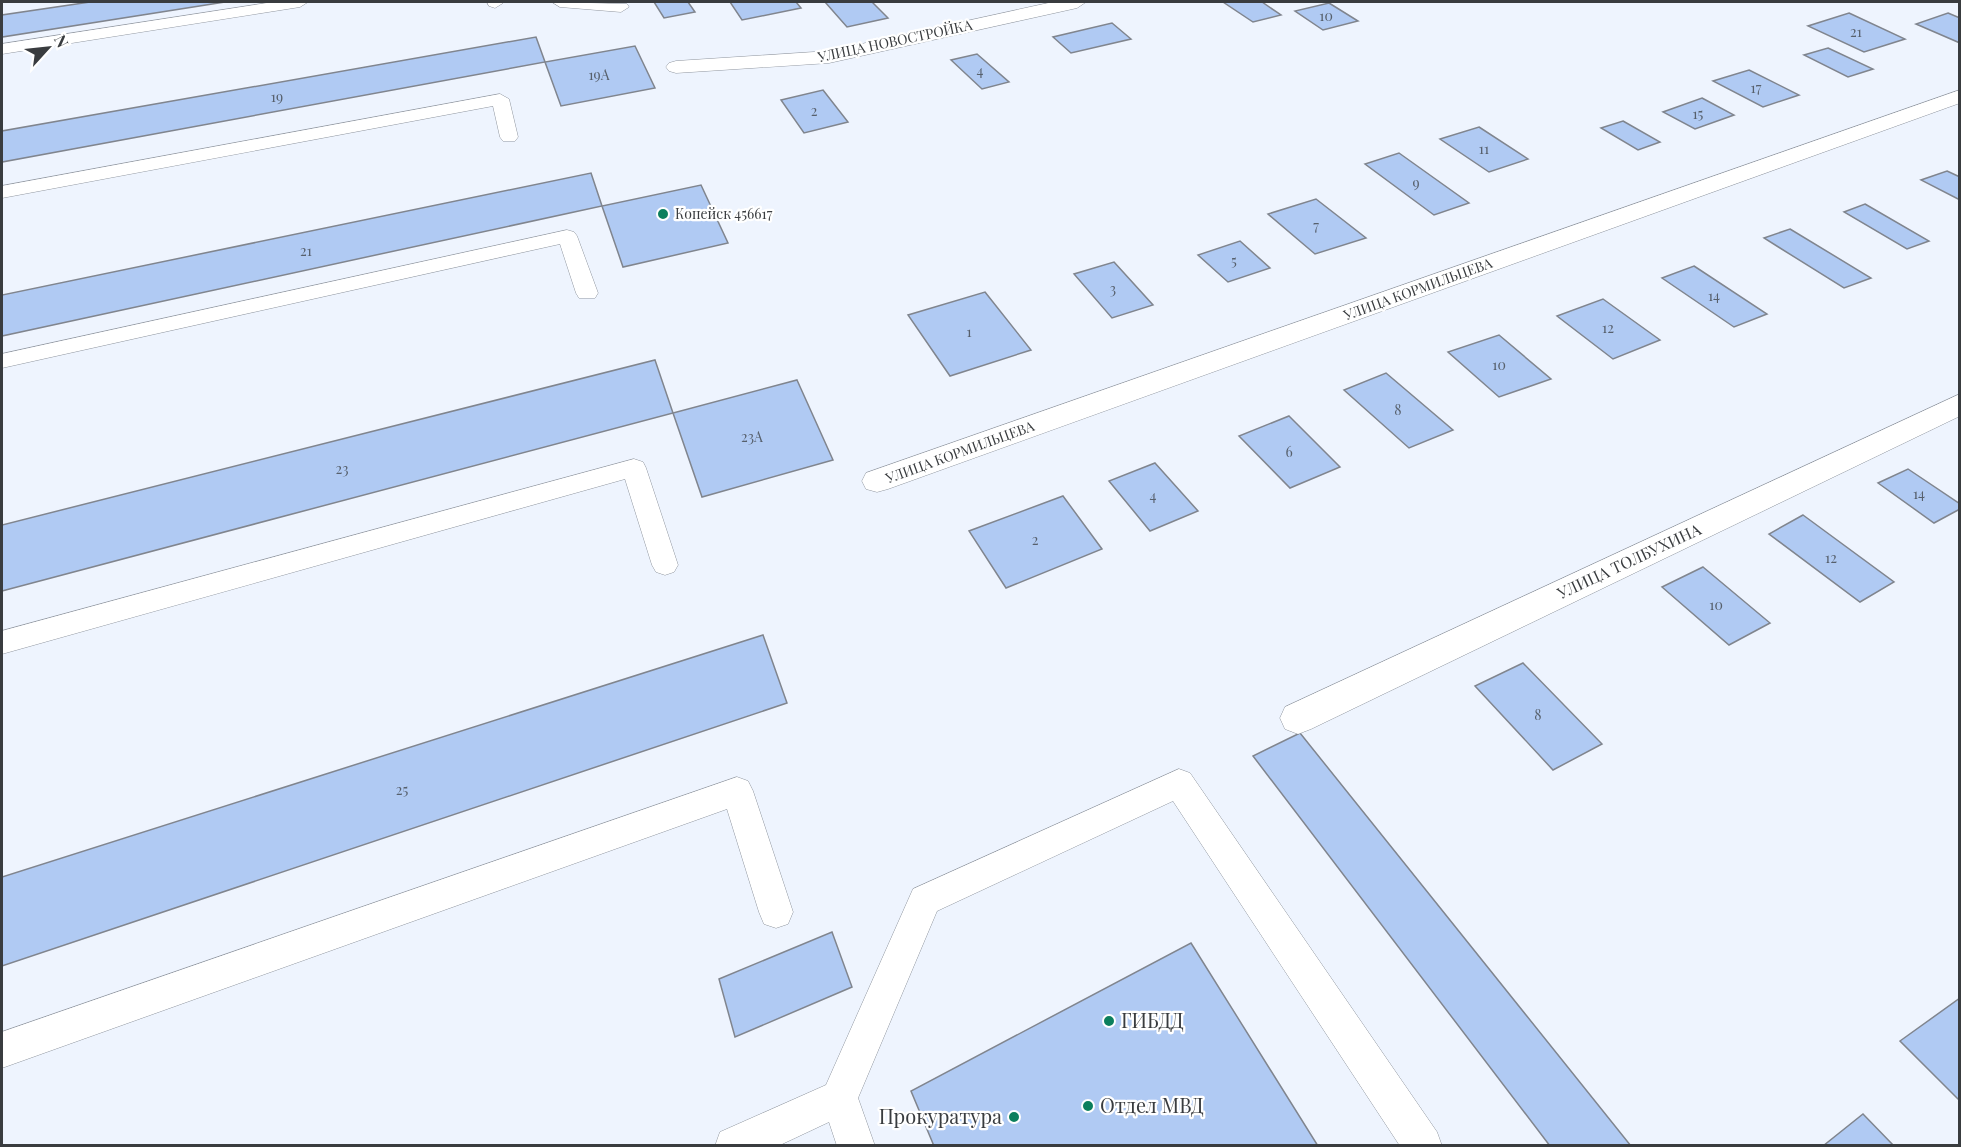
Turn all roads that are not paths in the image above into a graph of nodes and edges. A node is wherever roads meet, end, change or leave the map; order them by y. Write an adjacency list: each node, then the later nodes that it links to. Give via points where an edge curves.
1 (300, 2): 5 (lane)
2 (560, 2): 4 (lane)
3 (1077, 2): 6 (street, УЛИЦА НОВОСТРОЙКА, via 830,57)
4 (621, 8)
5 (2, 49)
6 (676, 67)
7 (1959, 96): 13 (street, УЛИЦА КОРМИЛЬЦЕВА)
8 (509, 137): 9 (lane, via 500,99)
9 (2, 192)
10 (587, 293): 11 (lane, via 567,236)
11 (2, 361)
12 (1959, 404): 16 (street, УЛИЦА ТОЛБУХИНА)
13 (877, 481)
14 (665, 565): 15 (lane, via 634,468)
15 (2, 643)
16 (1298, 718)
17 (776, 912): 18 (lane, via 737,791)
18 (2, 1050)
19 (839, 1098): 20 (lane); 21 (lane); 22 (lane, via 925,900 1179,783)
20 (734, 1146)
21 (856, 1146)
22 (1423, 1146)

